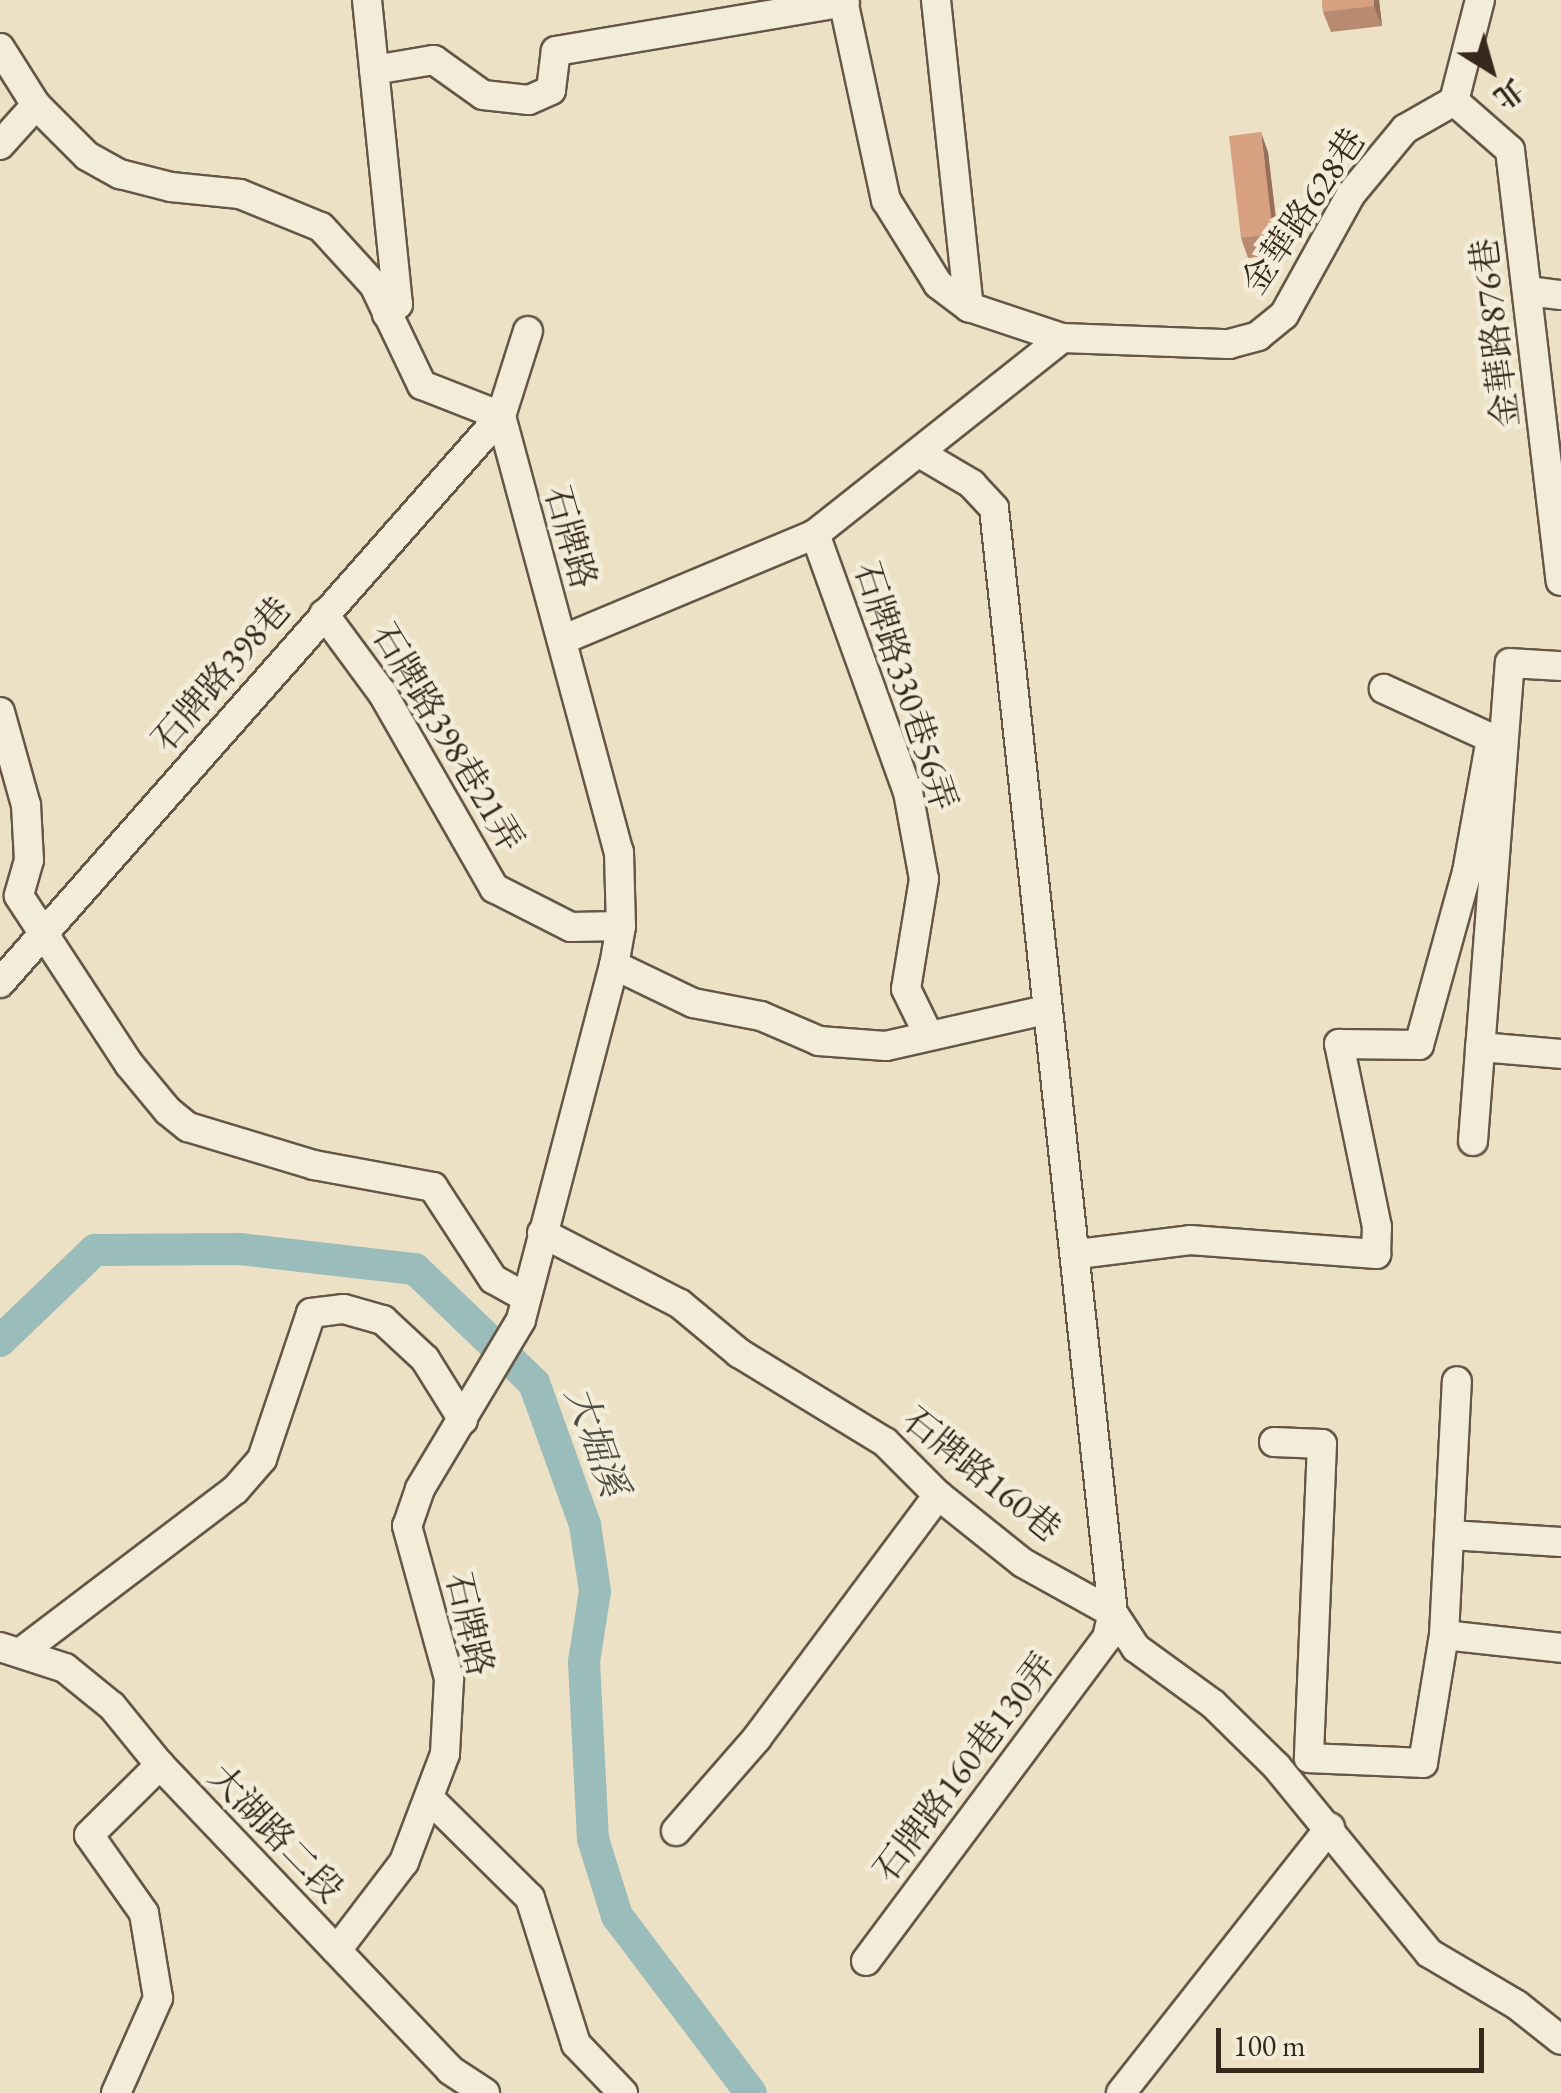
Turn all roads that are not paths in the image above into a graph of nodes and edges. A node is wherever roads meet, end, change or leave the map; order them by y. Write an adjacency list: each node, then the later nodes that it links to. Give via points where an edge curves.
1 (367, 0): 6 (street)
2 (936, 0): 12 (street)
3 (1480, 0): 7 (street)
4 (844, 1): 6 (street, via 556,51 551,90 530,100 483,95 434,60); 12 (street, 金華路628巷, via 886,200 938,284)
5 (0, 48): 8 (street)
6 (374, 70): 13 (street, via 398,304)
7 (1454, 101): 10 (street, 金華路876巷, via 1510,150); 15 (street, 金華路628巷, via 1405,129 1350,194 1284,316 1258,336 1229,344)
8 (36, 105): 9 (street); 13 (street, via 87,156 120,174 240,194 321,228 374,285)
9 (0, 145)
10 (1528, 290): 11 (street); 19 (street, 金華路876巷)
11 (1561, 296)
12 (969, 307): 15 (street, 金華路628巷)
13 (388, 314): 16 (street, via 422,385)
14 (528, 331): 16 (street)
15 (1062, 338): 17 (street)
16 (501, 416): 20 (street, 石牌路398巷); 21 (street, 石牌路)
17 (921, 454): 18 (street); 29 (street, via 972,484 994,508)
18 (815, 534): 21 (street); 30 (street, 石牌路330巷56弄, via 908,792 924,879 906,989)
19 (1561, 581)
20 (324, 614): 25 (street, 石牌路398巷21弄, via 383,694 494,888 571,927); 26 (street, 石牌路398巷)
21 (562, 640): 25 (street, 石牌路, via 619,852)
22 (1561, 666): 31 (street, via 1510,663)
23 (1384, 689): 35 (street, via 1490,738 1467,872 1419,1045 1339,1044 1377,1227 1376,1254 1190,1240)
24 (0, 712): 26 (street, via 26,806 29,860 19,896)
25 (621, 926): 27 (street, 石牌路)
26 (42, 936): 28 (street, 石牌路398巷); 36 (street, via 128,1064 188,1127 314,1164 433,1186 493,1279)
27 (614, 965): 30 (street, via 693,1003 761,1016 820,1040 886,1046); 34 (street, 石牌路)
28 (0, 983)
29 (1046, 1010): 30 (street); 35 (street)
30 (929, 1036)
31 (1480, 1048): 32 (street); 33 (street)
32 (1561, 1054)
33 (1473, 1141)
34 (542, 1233): 36 (street, 石牌路); 40 (street, 石牌路160巷, via 680,1304 738,1353 885,1442)
35 (1078, 1254): 43 (street)
36 (523, 1308): 38 (street, 石牌路)
37 (1457, 1381): 41 (street)
38 (463, 1420): 46 (street, via 425,1359 383,1320 344,1309 311,1313 273,1438 235,1490); 48 (street, 石牌路, via 420,1489 407,1526 450,1679 445,1754)
39 (1274, 1442): 44 (street, via 1322,1444 1310,1758 1423,1763)
40 (938, 1496): 43 (street, 石牌路160巷, via 1023,1562); 50 (street, via 758,1738)
41 (1450, 1535): 42 (street); 44 (street)
42 (1561, 1542)
43 (1113, 1613): 49 (street, 石牌路160巷, via 1136,1648 1212,1704); 52 (street, 石牌路160巷130弄, via 1107,1638)
44 (1444, 1635): 45 (street)
45 (1561, 1648)
46 (10, 1650): 47 (street, 大湖路二段, via 66,1668 112,1706)
47 (160, 1765): 51 (street, 大湖路二段); 54 (street, via 90,1835 144,1913 158,1998)
48 (430, 1800): 51 (street, 石牌路, via 404,1862); 56 (street, via 530,1898 576,2044)
49 (1330, 1827): 53 (street, 石牌路160巷, via 1428,1952); 57 (street)
50 (676, 1831)
51 (337, 1950): 55 (street, 大湖路二段, via 450,2070)
52 (866, 1962)
53 (1561, 2040)
54 (116, 2093)
55 (486, 2093)
56 (622, 2093)
57 (1121, 2093)

